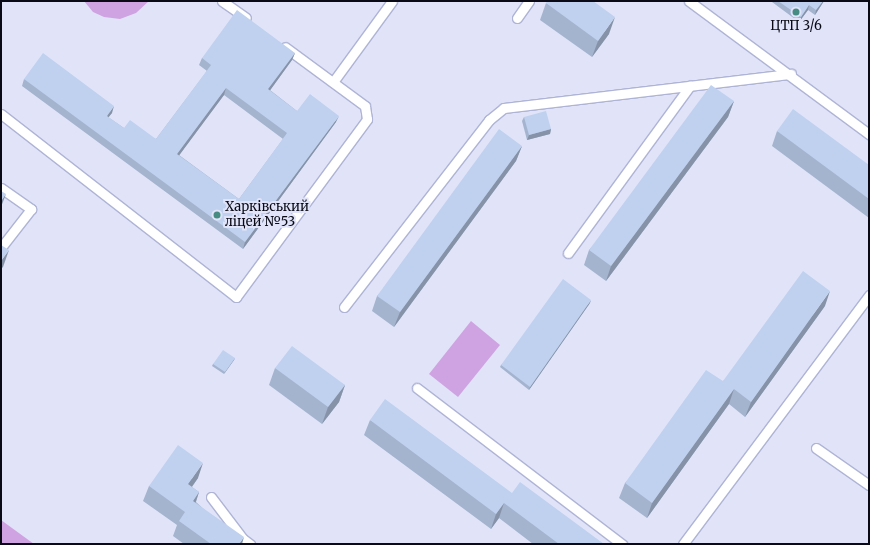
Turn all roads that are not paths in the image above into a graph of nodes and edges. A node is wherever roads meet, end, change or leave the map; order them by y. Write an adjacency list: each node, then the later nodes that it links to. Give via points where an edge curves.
1 (222, 1): 6 (lane)
2 (392, 1): 9 (lane)
3 (529, 1): 5 (lane)
4 (689, 1): 8 (lane)
5 (517, 18)
6 (253, 24)
7 (278, 41): 9 (lane)
8 (790, 74): 10 (lane); 12 (lane)
9 (333, 82): 11 (lane, via 365,106 367,119 236,297)
10 (690, 86): 15 (lane); 17 (lane, via 504,108 489,120)
11 (1, 114)
12 (869, 134)
13 (1, 188): 14 (lane, via 31,209)
14 (3, 245)
15 (568, 253)
16 (869, 295): 24 (lane)
17 (344, 307)
18 (418, 388): 23 (lane)
19 (816, 448): 20 (lane)
20 (869, 485)
21 (211, 497): 22 (lane)
22 (250, 544)
23 (622, 544)
24 (684, 544)

